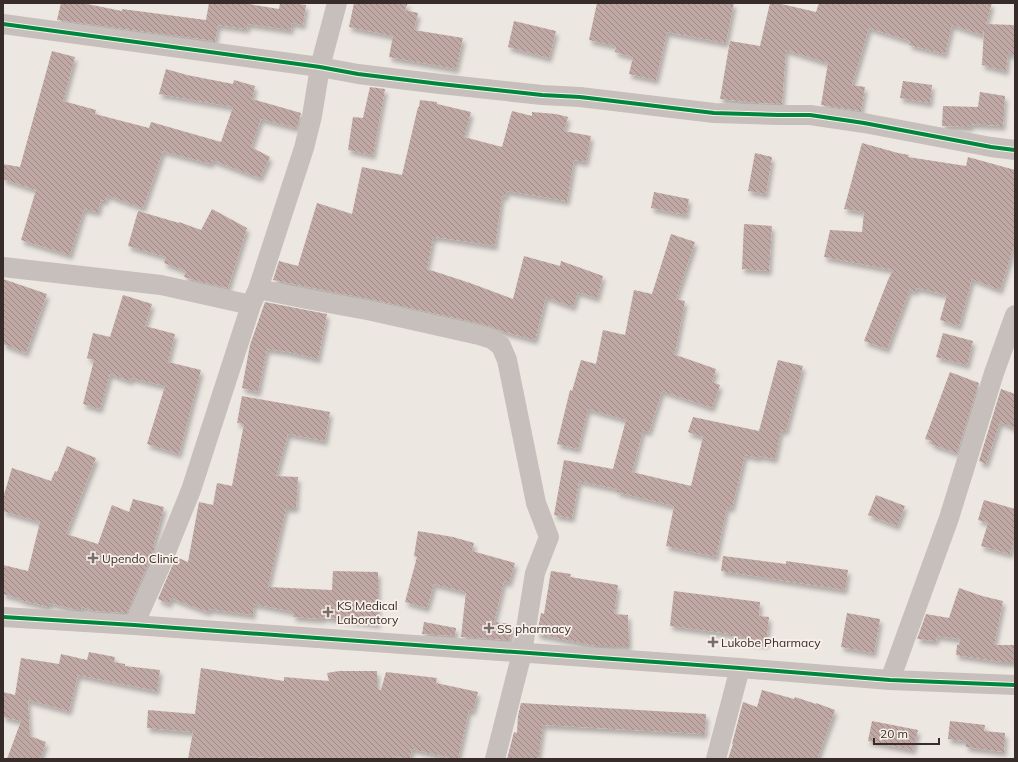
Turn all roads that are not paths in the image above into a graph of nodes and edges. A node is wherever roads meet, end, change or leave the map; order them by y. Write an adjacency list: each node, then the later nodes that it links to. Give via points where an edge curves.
1 (337, 3): 3 (street)
2 (3, 24): 3 (street)
3 (320, 67): 4 (street, via 440,84 714,112 810,115); 6 (street, via 304,148)
4 (1015, 150)
5 (3, 267): 6 (street)
6 (254, 297): 9 (street, via 191,490); 10 (street, via 307,299 372,310 479,335 492,339 501,346 507,360 536,502 548,537 535,573)
7 (1015, 315): 12 (street, via 994,373 949,518)
8 (3, 617): 9 (street)
9 (134, 625): 10 (street)
10 (522, 653): 11 (street); 14 (street)
11 (740, 668): 12 (street); 15 (street)
12 (890, 680): 13 (street)
13 (1015, 685)
14 (495, 759)
15 (716, 759)

